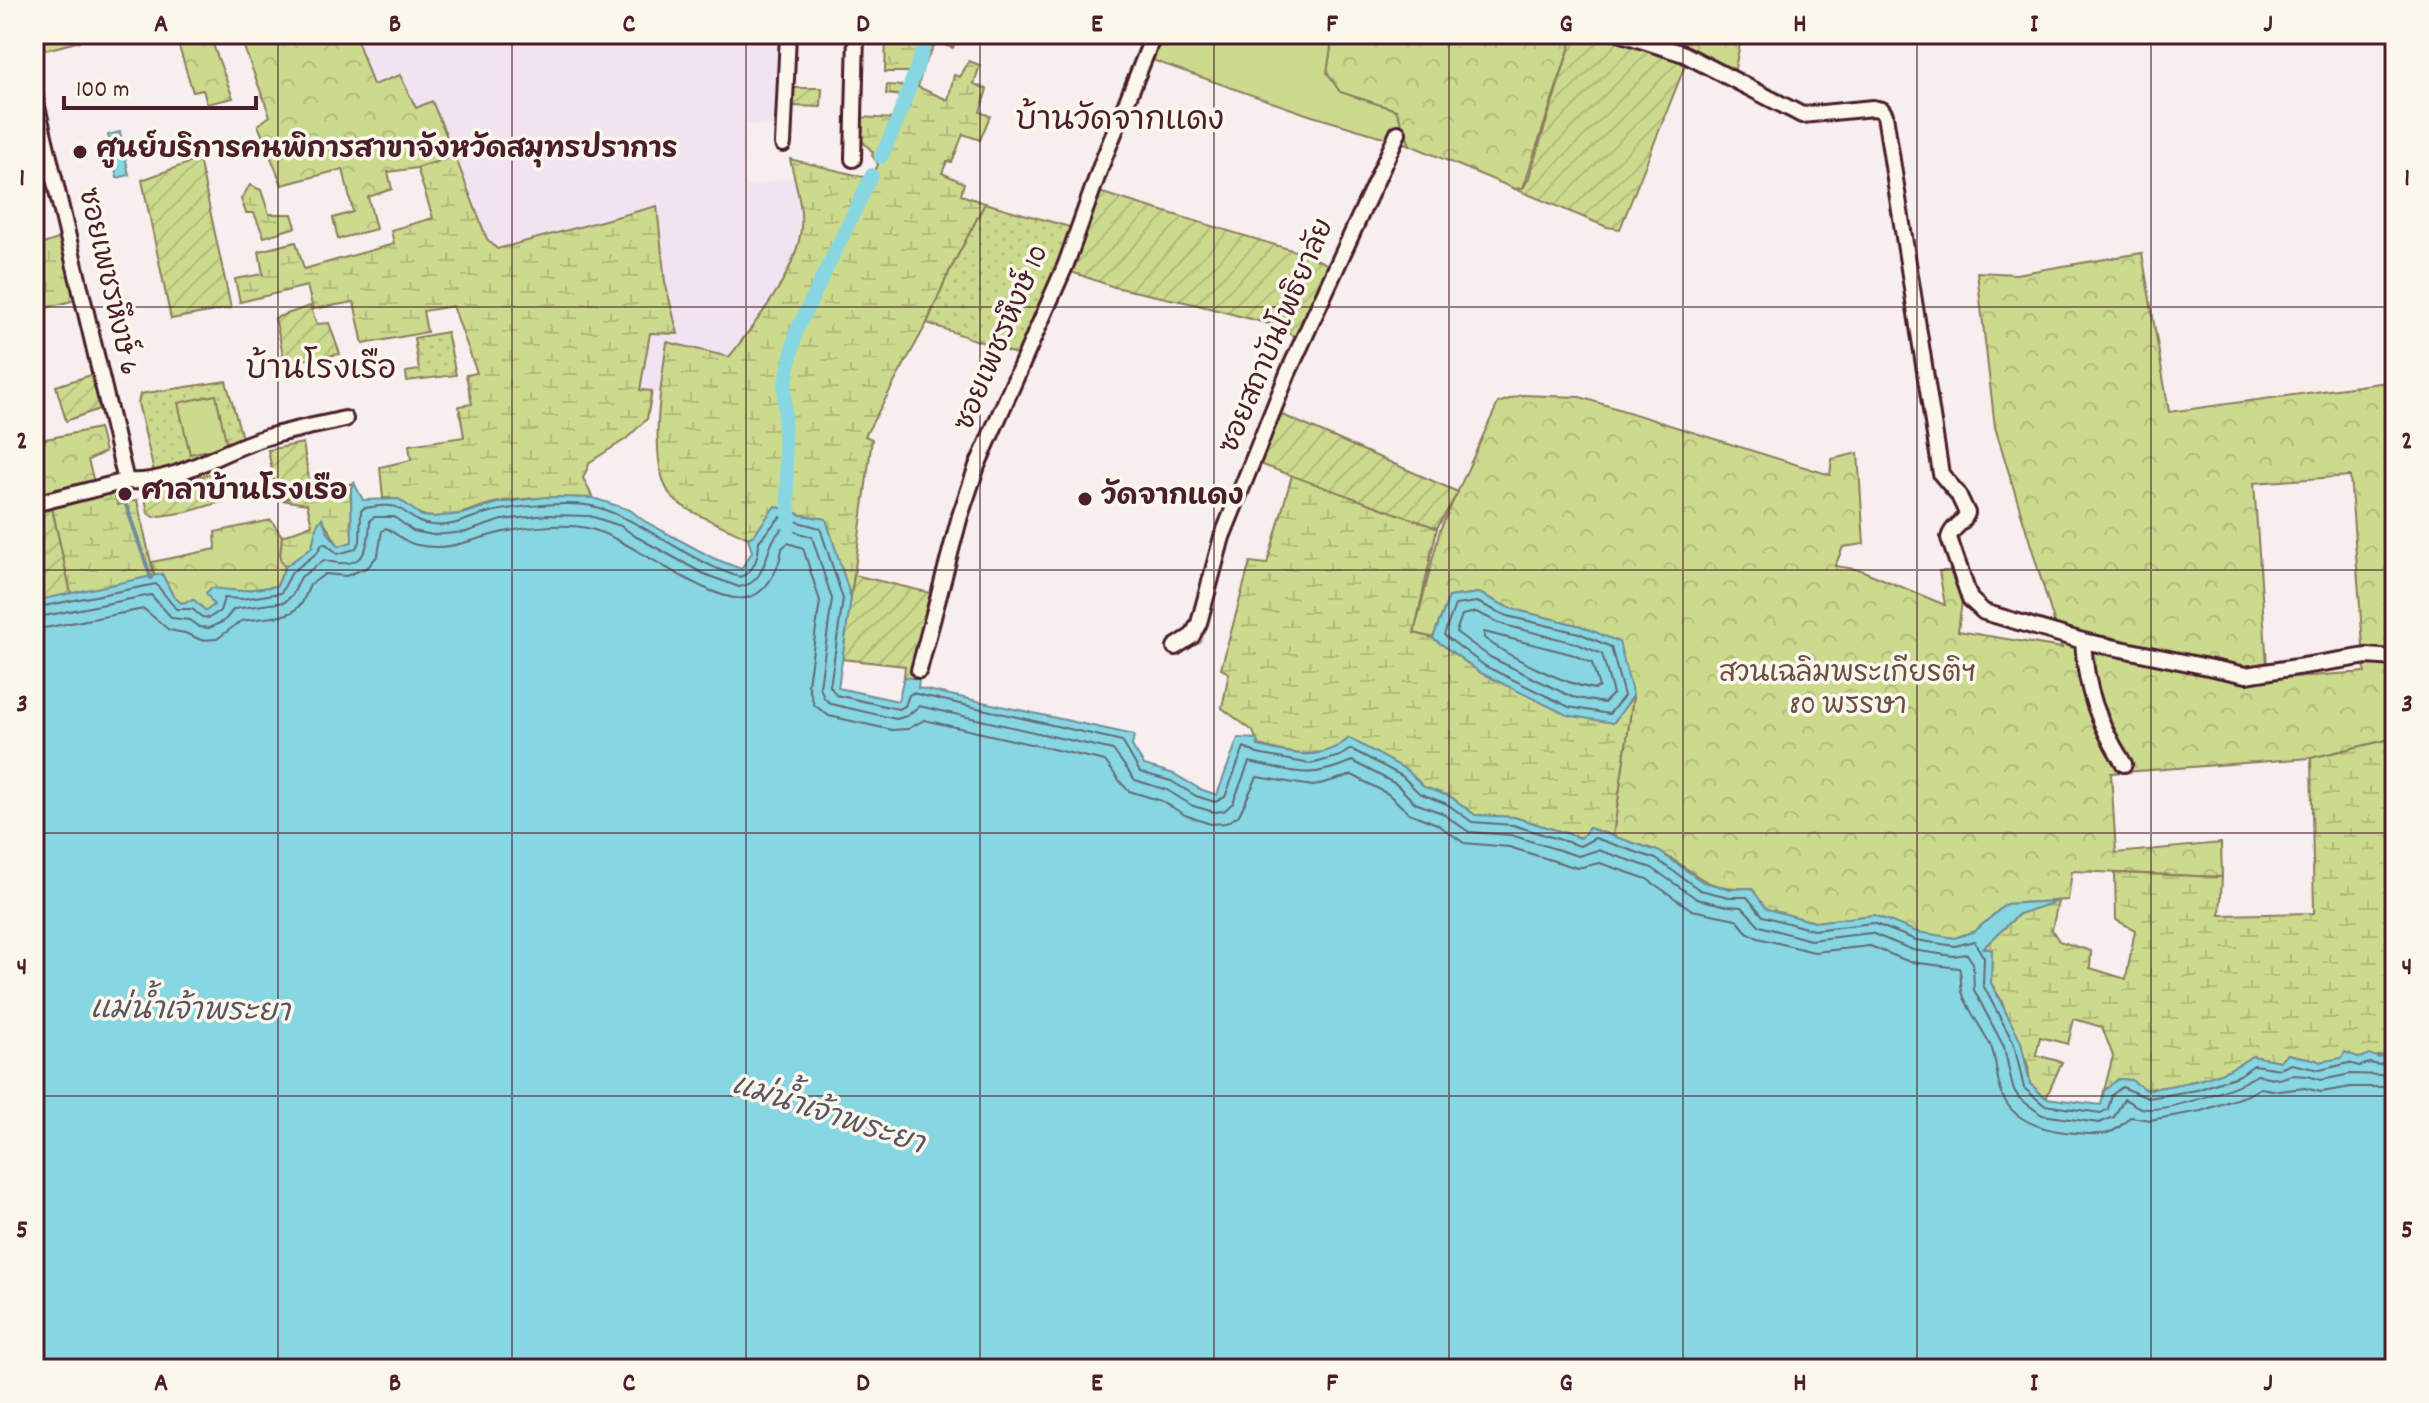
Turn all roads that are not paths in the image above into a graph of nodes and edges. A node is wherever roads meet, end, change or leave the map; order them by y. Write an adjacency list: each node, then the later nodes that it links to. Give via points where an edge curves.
1 (788, 34): 7 (street)
2 (856, 34): 8 (street)
3 (1154, 34): 15 (street, ซอยเพชรหึงษ์ 10, via 1066,264 977,466)
4 (1622, 34): 12 (street, via 1684,54 1802,115 1882,110 1941,474 1967,513 1949,538 1970,599 2000,619)
5 (34, 94): 10 (street, ซอยเพชรหึงษ์ 6)
6 (1398, 133): 13 (street, ซอยสถาบันโพธิยาลัย, via 1288,373 1222,537 1199,623 1192,636)
7 (783, 144)
8 (853, 159)
9 (345, 419): 10 (street, via 266,437 174,474)
10 (126, 481): 11 (street)
11 (34, 504)
12 (2083, 641): 14 (street, via 2246,675 2367,656); 16 (street, via 2094,708)
13 (1175, 647)
14 (2395, 658)
15 (919, 670)
16 (2124, 764)

